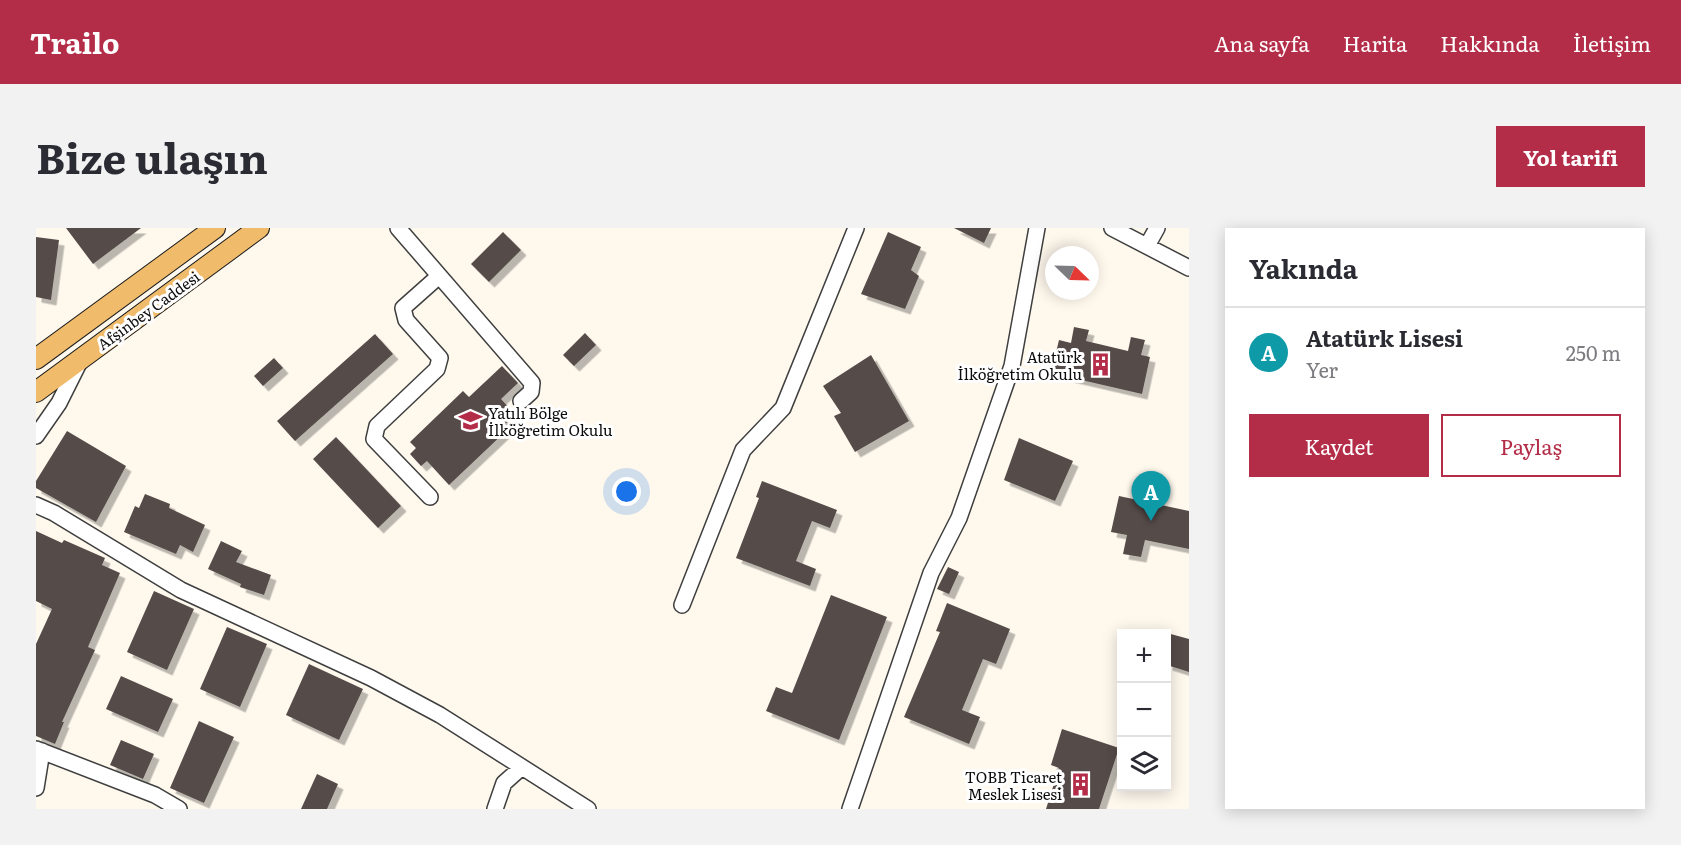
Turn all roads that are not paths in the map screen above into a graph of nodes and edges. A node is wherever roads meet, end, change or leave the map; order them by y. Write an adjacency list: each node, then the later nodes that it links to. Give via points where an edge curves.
1 (215, 228): 12 (main road, Afşinbey Caddesi)
2 (259, 228): 11 (main road, Afşinbey Caddesi)
3 (398, 228): 10 (street)
4 (856, 228): 18 (street, via 783,408 743,450)
5 (1037, 228): 25 (street, via 1012,366 959,518 931,573)
6 (1112, 228): 8 (street)
7 (1157, 228): 8 (street)
8 (1147, 246): 9 (street)
9 (1189, 268)
10 (439, 276): 14 (street, via 532,383 531,392); 16 (street, via 403,308 406,321 440,358 437,369 377,426 374,439)
11 (81, 358): 13 (main road, Afşinbey Caddesi); 15 (street, via 59,403)
12 (36, 359)
13 (36, 392)
14 (522, 401)
15 (36, 436)
16 (430, 497)
17 (36, 504): 20 (street, via 181,590 371,678 440,715)
18 (682, 605)
19 (39, 750): 21 (street); 22 (street, via 155,795)
20 (522, 767): 23 (street, via 504,783); 24 (street)
21 (36, 788)
22 (179, 809)
23 (495, 809)
24 (588, 809)
25 (849, 809)

